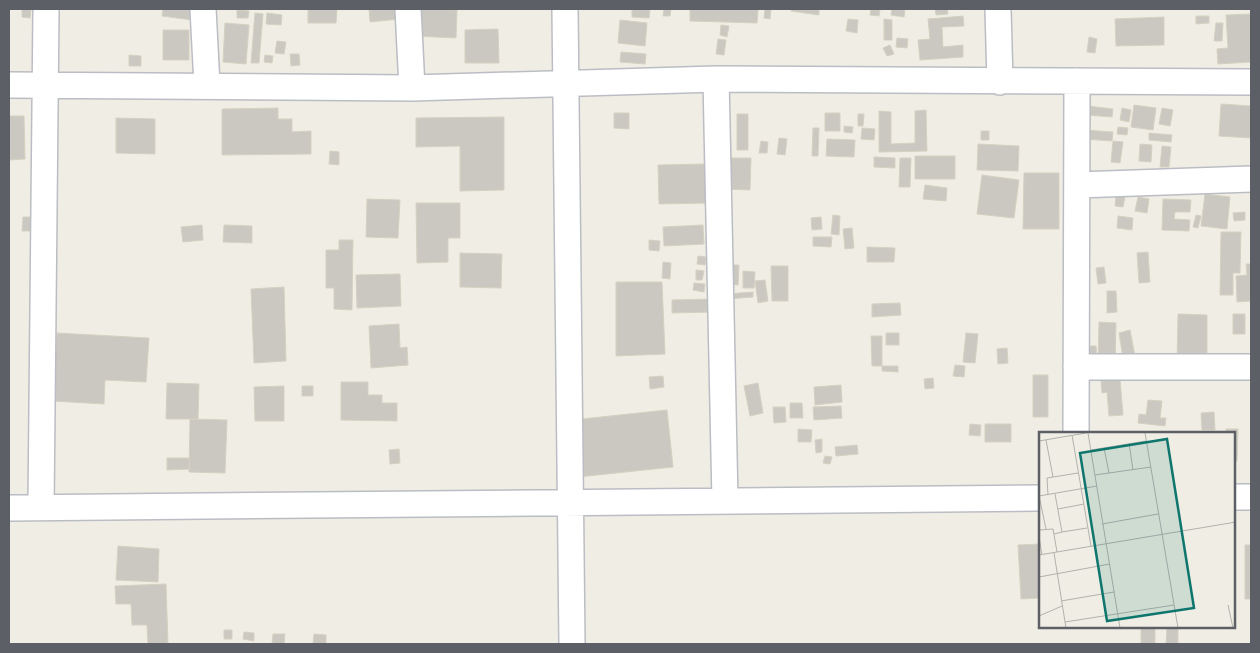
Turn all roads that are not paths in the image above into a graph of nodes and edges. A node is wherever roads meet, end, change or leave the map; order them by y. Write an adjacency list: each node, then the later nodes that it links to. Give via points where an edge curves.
1 (46, 9): 10 (street)
2 (203, 9): 12 (street)
3 (408, 9): 14 (street)
4 (565, 9): 13 (street)
5 (998, 9): 8 (street)
6 (716, 79): 8 (street); 13 (street); 23 (street)
7 (1077, 81): 8 (street); 9 (street); 16 (street)
8 (1000, 82)
9 (1251, 82)
10 (46, 84): 11 (street); 12 (street); 25 (street)
11 (9, 85)
12 (207, 85): 14 (street)
13 (566, 85): 14 (street); 24 (street)
14 (412, 88)
15 (1251, 179): 16 (street)
16 (1077, 185): 18 (street)
17 (1251, 366): 18 (street)
18 (1076, 367): 19 (street)
19 (1076, 432)
20 (1235, 497): 21 (street)
21 (1251, 497)
22 (1039, 498): 23 (street)
23 (725, 501): 24 (street)
24 (571, 502): 25 (street); 27 (street)
25 (41, 507): 26 (street)
26 (9, 508)
27 (572, 644)

